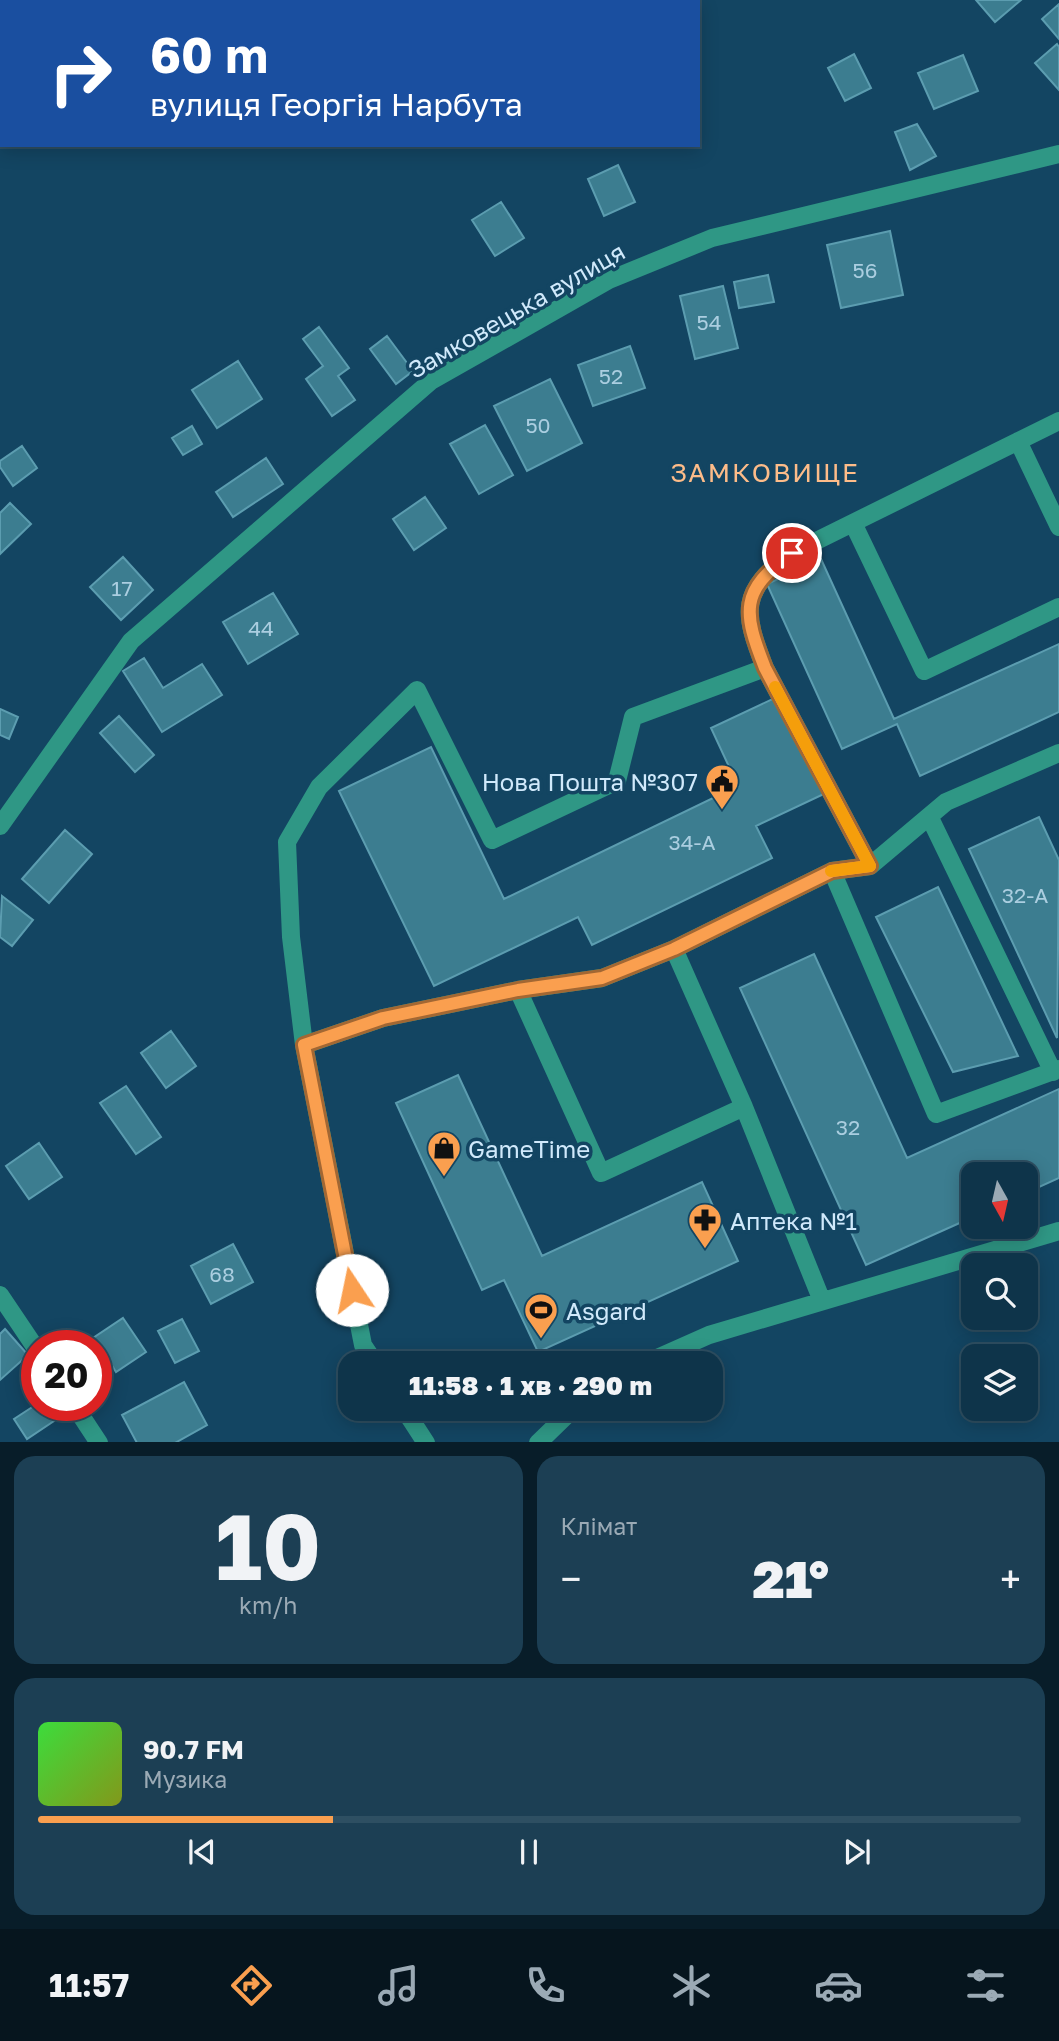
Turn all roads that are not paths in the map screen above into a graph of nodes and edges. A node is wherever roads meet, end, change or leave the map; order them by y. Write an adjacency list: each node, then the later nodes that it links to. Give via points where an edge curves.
1 (1059, 154): 10 (street, Замковецька вулиця, via 712,237 609,280 431,381 131,640)
2 (1059, 421): 3 (street)
3 (1018, 441): 4 (street); 5 (street)
4 (853, 523): 6 (street, via 924,671); 7 (street, via 792,553 755,587 749,608 752,634)
5 (1059, 527)
6 (1059, 607)
7 (765, 668): 11 (street); 15 (street, via 634,717 617,780 492,840 417,690 318,787 286,842)
8 (1059, 753): 9 (street, via 946,802)
9 (930, 818): 11 (street); 16 (street)
10 (0, 826)
11 (870, 866): 12 (street)
12 (832, 871): 13 (street); 16 (street, via 936,1114)
13 (674, 949): 14 (street, via 602,978); 17 (street)
14 (518, 990): 15 (street, via 383,1018); 17 (street, via 601,1173)
15 (304, 1045): 22 (street)
16 (1056, 1070)
17 (744, 1107): 20 (street)
18 (1059, 1231): 20 (street)
19 (0, 1295): 21 (street)
20 (822, 1301): 23 (street, via 709,1335)
21 (24, 1330)
22 (367, 1351)
23 (673, 1351)
24 (85, 1421): 27 (street)
25 (412, 1421): 28 (street)
26 (561, 1421): 29 (street)
27 (98, 1442)
28 (425, 1442)
29 (539, 1442)

